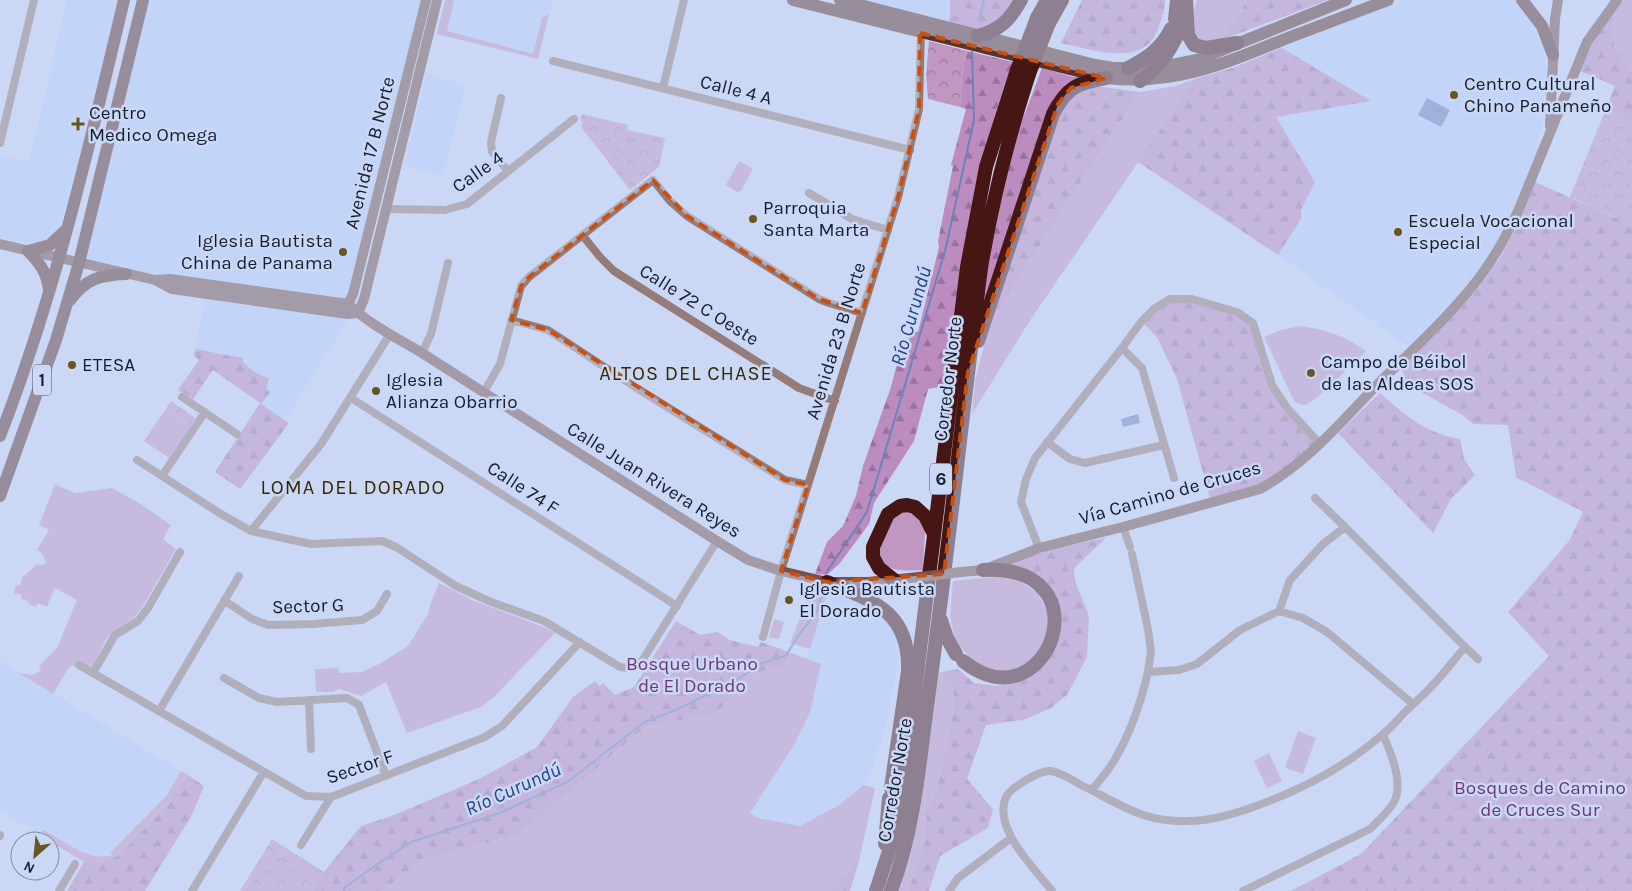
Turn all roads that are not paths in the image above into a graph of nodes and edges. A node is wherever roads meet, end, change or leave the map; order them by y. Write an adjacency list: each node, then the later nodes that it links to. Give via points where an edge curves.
1 (34, 0): 39 (street)
2 (124, 0): 44 (main road, 1)
3 (143, 0): 50 (main road, 1)
4 (426, 0): 55 (street, Avenida 17 B Norte)
5 (437, 0): 43 (street, Avenida 17 B Norte)
6 (684, 0): 35 (street)
7 (793, 0): 19 (main road)
8 (840, 0): 19 (main road)
9 (1021, 0): 25 (highway, via 1000,28)
10 (1046, 0): 22 (highway, Corredor Norte / 6)
11 (1062, 0): 22 (highway, Corredor Norte / 6)
12 (1177, 0): 23 (highway)
13 (1186, 0): 23 (highway); 26 (highway, via 1188,35 1194,45 1206,48)
14 (1346, 0): 20 (main road)
15 (1388, 0): 21 (main road)
16 (1522, 0): 28 (main road, via 1542,26)
17 (1558, 0): 28 (street, Vía Camino de Cruces)
18 (1617, 0): 38 (street, Vía Camino de Cruces, via 1587,42)
19 (856, 7): 24 (main road)
20 (1328, 7): 21 (main road); 26 (main road)
21 (1334, 19): 34 (main road, via 1222,64 1177,77)
22 (1043, 21): 32 (highway, Corredor Norte / 6, bridge)
23 (1177, 25): 30 (highway, via 1170,50); 31 (highway, via 1156,51)
24 (921, 27): 25 (main road); 27 (main road); 40 (street, Avenida 23 B Norte, via 919,109)
25 (978, 36): 27 (main road)
26 (1238, 43): 30 (main road, via 1197,60)
27 (1004, 48): 31 (main road); 33 (main road)
28 (1553, 55): 38 (street, Vía Camino de Cruces)
29 (553, 61): 35 (street, Calle 4 A)
30 (1158, 67): 31 (main road); 34 (highway)
31 (1128, 68)
32 (1023, 72): 62 (highway, Corredor Norte / 6, via 989,219); 82 (highway, Corredor Norte / 6, via 986,167 975,217)
33 (1106, 78): 34 (main road); 62 (highway, via 1071,88 1053,114)
34 (1140, 81)
35 (663, 88): 40 (street, Calle 4 A)
36 (501, 98): 41 (street, via 490,142 492,152)
37 (574, 119): 41 (street, Calle 4)
38 (1549, 134): 71 (street, Vía Camino de Cruces, via 1509,230 1478,280)
39 (0, 143)
40 (910, 150): 45 (street, Avenida 23 B Norte)
41 (508, 171): 43 (street, Calle 4, via 467,204 445,210)
42 (810, 193): 45 (street, via 852,219)
43 (386, 209): 56 (street, Avenida 17 B Norte)
44 (67, 230): 48 (main road, via 50,245); 49 (main road, 1)
45 (888, 230): 57 (street, Avenida 23 B Norte)
46 (582, 236): 57 (street, via 652,180 687,216 819,298); 58 (street, via 521,286); 66 (street, Calle 72 C Oeste, via 614,271 799,388)
47 (0, 244): 48 (street)
48 (28, 251): 49 (street); 53 (main road, via 44,270)
49 (59, 258): 50 (street); 53 (main road, 1)
50 (79, 263): 52 (street); 54 (main road, 1)
51 (448, 263): 61 (street, via 431,334)
52 (126, 274): 54 (main road, via 101,276 78,288); 55 (street)
53 (49, 294): 69 (main road, 1)
54 (66, 304): 77 (main road, 1)
55 (348, 309): 56 (street, Calle Juan Rivera Reyes)
56 (358, 313): 59 (street, Calle Juan Rivera Reyes)
57 (862, 313): 66 (street, Avenida 23 B Norte)
58 (511, 320): 63 (street, via 500,364); 76 (street, via 548,330 785,480)
59 (390, 334): 61 (street, Calle Juan Rivera Reyes); 65 (street)
60 (1122, 348): 70 (street); 71 (street, via 1141,322 1170,298 1192,299 1237,312 1252,323 1272,385 1293,415); 72 (street, via 1142,368)
61 (422, 353): 63 (street, Calle Juan Rivera Reyes)
62 (968, 372): 96 (highway, Corredor Norte / 6)
63 (484, 392): 83 (street, Calle Juan Rivera Reyes)
64 (182, 396): 67 (street)
65 (351, 398): 81 (street, via 321,444); 94 (street, Calle 74 F)
66 (835, 401): 76 (street, Avenida 23 B Norte)
67 (205, 412): 68 (street); 74 (street)
68 (237, 434)
69 (0, 436)
70 (1047, 442): 72 (street, via 1070,460 1084,462); 84 (street, via 1035,458 1021,502)
71 (1320, 444): 79 (street, Vía Camino de Cruces, via 1306,458 1260,489)
72 (1164, 445): 75 (street)
73 (137, 460): 74 (street)
74 (162, 476): 81 (street)
75 (1174, 478)
76 (808, 485): 87 (street, Avenida 23 B Norte)
77 (0, 496)
78 (1315, 498): 80 (street)
79 (1123, 527): 84 (street, Vía Camino de Cruces); 102 (street, via 1148,630 1151,651)
80 (1345, 527): 95 (street, via 1323,544 1290,580); 99 (street)
81 (250, 531): 98 (street, via 311,544 382,541 456,586 544,621)
82 (934, 536): 90 (highway, via 925,516 915,507 900,506 888,514 873,547 873,557 879,568); 117 (highway, Corredor Norte / 6, via 901,804)
83 (717, 542): 87 (street, Calle Juan Rivera Reyes, via 748,560); 94 (street)
84 (1038, 548): 86 (street, Vía Camino de Cruces)
85 (180, 552): 103 (street, via 148,608 138,620 115,635)
86 (983, 570): 88 (street, Vía Camino de Cruces); 96 (highway, via 1001,569 1033,579 1050,600 1055,627 1042,659 1012,676 990,676 975,670 959,658 947,638)
87 (781, 571): 91 (street, Calle Juan Rivera Reyes); 97 (street, Avenida 23 B Norte)
88 (961, 572): 90 (street, Calle Juan Rivera Reyes, bridge)
89 (239, 576): 93 (street)
90 (894, 580): 91 (street, Calle Juan Rivera Reyes)
91 (827, 582): 117 (highway, via 874,602 895,620 903,632 908,654 885,837)
92 (387, 594): 93 (street, Sector G, via 377,612 362,620 313,624 268,625 252,619)
93 (225, 601): 107 (street)
94 (677, 606): 98 (street, via 640,664 620,667)
95 (1279, 611): 102 (street, via 1240,630 1197,664 1179,670); 106 (street, via 1303,618 1327,632)
96 (940, 614): 121 (highway, Corredor Norte / 6, via 910,819)
97 (763, 637)
98 (580, 642): 111 (street, Sector F, via 502,726 485,737)
99 (1465, 647): 100 (street); 106 (street)
100 (1478, 659)
101 (80, 665): 103 (street, Sector F)
102 (1148, 672): 112 (street, via 1130,730 1114,760)
103 (93, 673): 107 (street, Sector F)
104 (224, 678): 105 (street, via 259,698 277,702)
105 (309, 700): 109 (street); 111 (street, via 347,698 359,705)
106 (1413, 704): 108 (street)
107 (159, 711): 110 (street, Sector F)
108 (1383, 735): 112 (street, via 1322,777 1280,797 1221,817 1192,821 1161,820 1125,809); 124 (street, via 1393,756 1398,780 1394,801 1380,819 1370,829)
109 (311, 750)
110 (263, 772): 113 (street, Sector F, via 306,796); 119 (street)
111 (386, 776): 113 (street, Sector F)
112 (1092, 790): 114 (street, via 1050,771 1041,772 1011,790 1006,798 1003,816)
113 (331, 797): 115 (street)
114 (1011, 838): 122 (street, via 958,878); 123 (street)
115 (301, 846)
116 (75, 864): 118 (street)
117 (884, 869): 120 (highway, Corredor Norte / 6)
118 (59, 891)
119 (192, 891)
120 (876, 891)
121 (891, 891)
122 (949, 891)
123 (1052, 891)
124 (1244, 891)

